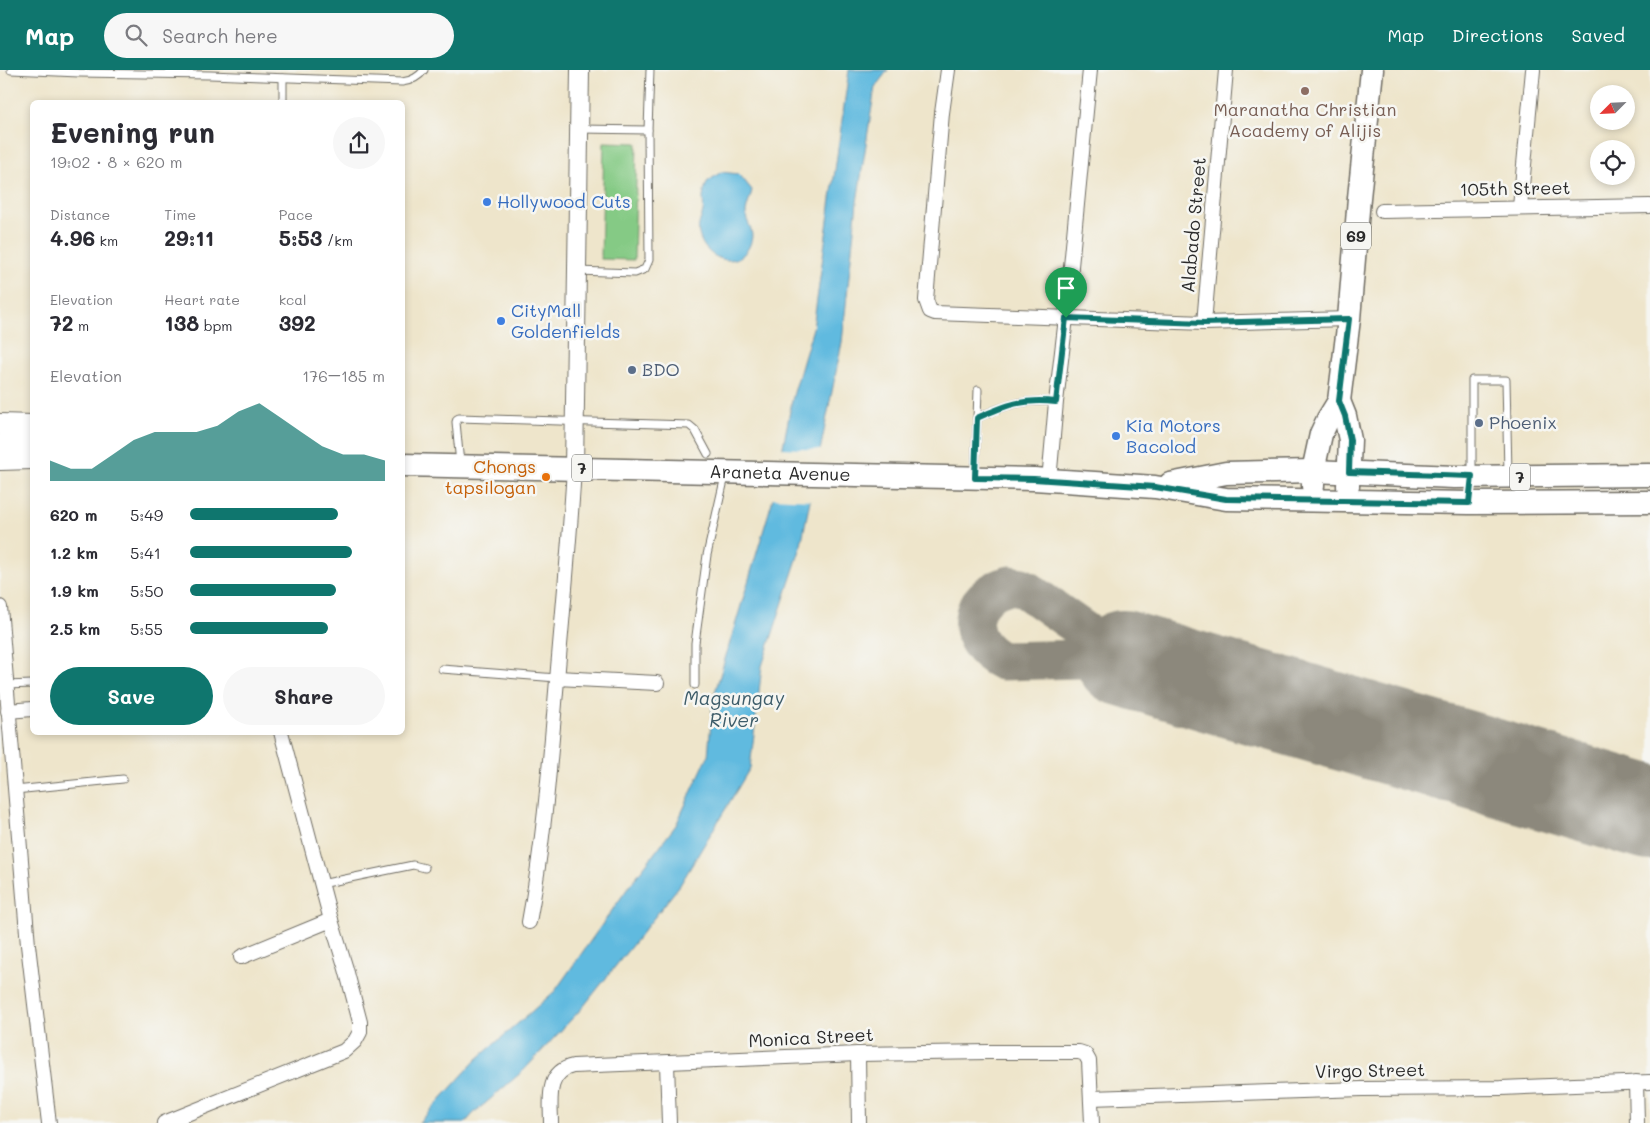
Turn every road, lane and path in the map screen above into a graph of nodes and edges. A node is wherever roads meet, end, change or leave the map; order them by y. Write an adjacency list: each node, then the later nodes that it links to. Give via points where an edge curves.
1 (11, 70): 10 (lane)
2 (424, 70): 12 (lane, via 417,78 402,82)
3 (580, 70): 14 (street)
4 (650, 70): 15 (lane)
5 (948, 70): 20 (street, via 926,300 930,311)
6 (1090, 70): 20 (street)
7 (1226, 70): 22 (street, Alabado Street)
8 (1372, 70): 21 (main road, 69)
9 (1534, 70): 17 (street)
10 (79, 71): 11 (lane)
11 (210, 72): 12 (lane)
12 (283, 78): 13 (lane)
13 (283, 100)
14 (579, 128): 15 (lane); 19 (street)
15 (648, 130): 19 (lane, via 649,260 646,269 635,272)
16 (1650, 206): 17 (street, 105th Street)
17 (1520, 207): 18 (street, 105th Street)
18 (1382, 211)
19 (577, 271): 27 (street)
20 (1066, 318): 22 (street); 25 (street)
21 (1349, 319): 22 (street); 24 (main road, 69)
22 (1204, 323)
23 (978, 390): 26 (lane)
24 (1339, 401): 38 (main road, 69, via 1321,434); 39 (main road, 69, via 1350,440)
25 (1056, 402): 26 (lane, via 1022,401); 45 (street)
26 (977, 418): 44 (lane)
27 (575, 421): 32 (lane, via 689,425); 36 (lane, via 459,418 456,422); 37 (street)
28 (0, 424): 29 (main road)
29 (30, 425)
30 (0, 444): 31 (main road)
31 (30, 445)
32 (708, 454)
33 (0, 460): 34 (main road)
34 (30, 460)
35 (405, 465): 36 (main road, Araneta Avenue / 7)
36 (460, 466): 37 (main road, Araneta Avenue / 7)
37 (574, 468): 40 (main road, Araneta Avenue / 7); 53 (street)
38 (1313, 471): 39 (main road, Araneta Avenue / 7); 46 (main road, Araneta Avenue / 7, via 1226,473); 47 (main road, 69)
39 (1349, 472): 42 (main road, Araneta Avenue / 7); 48 (main road, 69)
40 (726, 473): 44 (main road, Araneta Avenue / 7); 56 (lane, via 706,555 695,643)
41 (1650, 475): 43 (main road, Araneta Avenue / 7)
42 (1472, 476): 43 (main road, Araneta Avenue / 7); 43 (lane, via 1472,380 1506,380); 50 (lane)
43 (1508, 477)
44 (975, 478): 45 (main road, Araneta Avenue / 7)
45 (1049, 481): 46 (main road, Araneta Avenue / 7)
46 (1155, 487): 47 (main road, Araneta Avenue / 7, via 1226,499)
47 (1313, 500): 48 (main road, Araneta Avenue / 7)
48 (1348, 502): 50 (main road, Araneta Avenue / 7)
49 (1650, 502): 50 (main road, Araneta Avenue / 7)
50 (1469, 503)
51 (0, 606): 57 (street)
52 (442, 669): 53 (lane)
53 (557, 678): 54 (street); 65 (street, via 541,852)
54 (657, 683)
55 (30, 685): 57 (lane)
56 (695, 685)
57 (5, 698): 58 (street); 61 (street)
58 (30, 708)
59 (282, 735): 63 (street)
60 (123, 779): 61 (lane)
61 (15, 790): 71 (street, via 28,945)
62 (424, 868): 63 (lane, via 413,866)
63 (322, 884): 64 (street)
64 (331, 920): 66 (street); 72 (street, via 360,1022 360,1032 355,1041 344,1051)
65 (529, 922)
66 (241, 957)
67 (858, 1054): 68 (street, Monica Street); 70 (street, Monica Street, via 1079,1052 1085,1054 1089,1061); 75 (street)
68 (667, 1063): 73 (street, Monica Street, via 564,1068 554,1080 551,1090); 74 (street)
69 (1643, 1082): 70 (street, Virgo Street); 77 (street)
70 (1091, 1098): 76 (street)
71 (49, 1123)
72 (164, 1123)
73 (552, 1123)
74 (668, 1123)
75 (859, 1123)
76 (1092, 1123)
77 (1637, 1123)

